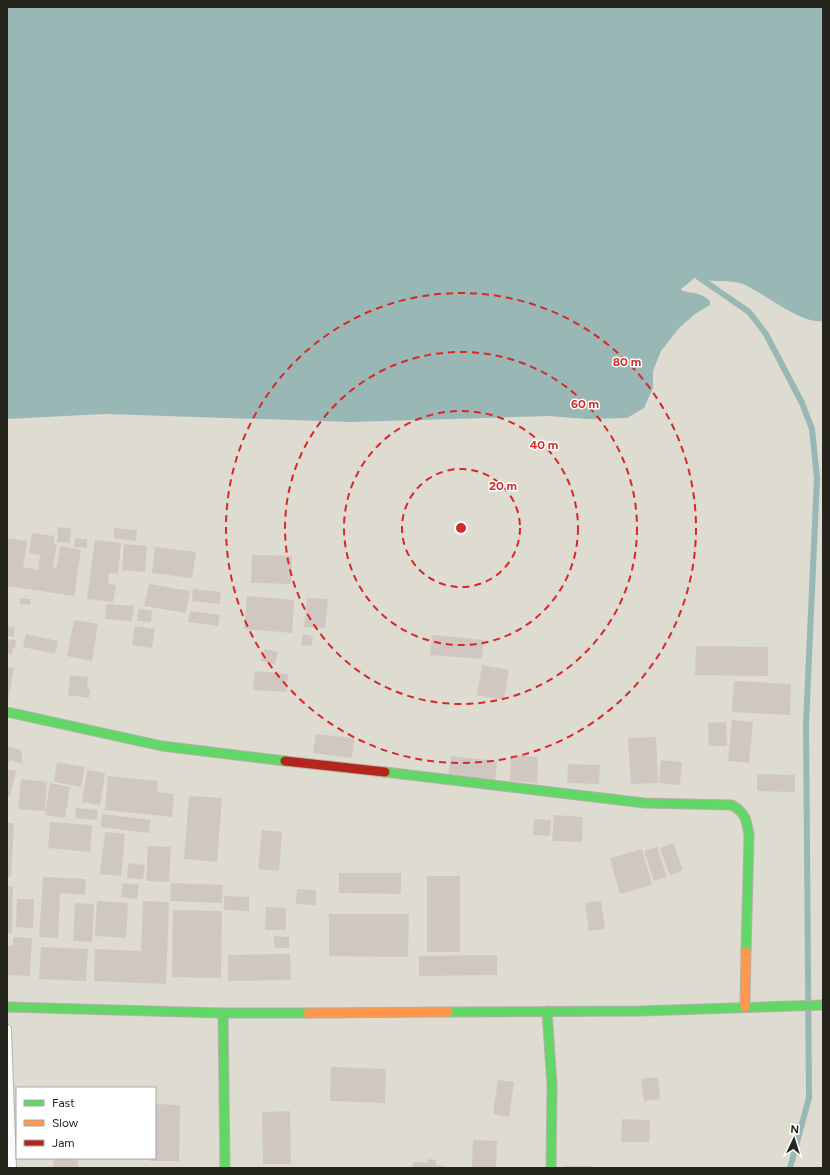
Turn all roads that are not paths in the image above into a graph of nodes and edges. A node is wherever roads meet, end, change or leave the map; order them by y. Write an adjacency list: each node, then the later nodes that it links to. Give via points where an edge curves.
1 (7, 712): 3 (street, via 162,746 644,803 732,805 741,810 747,819 749,836)
2 (823, 1005): 3 (street)
3 (744, 1007): 5 (street)
4 (7, 1008): 6 (street)
5 (547, 1011): 6 (street); 10 (street, via 552,1085)
6 (223, 1013): 9 (street)
7 (7, 1029): 8 (lane)
8 (12, 1168)
9 (225, 1168)
10 (551, 1168)

